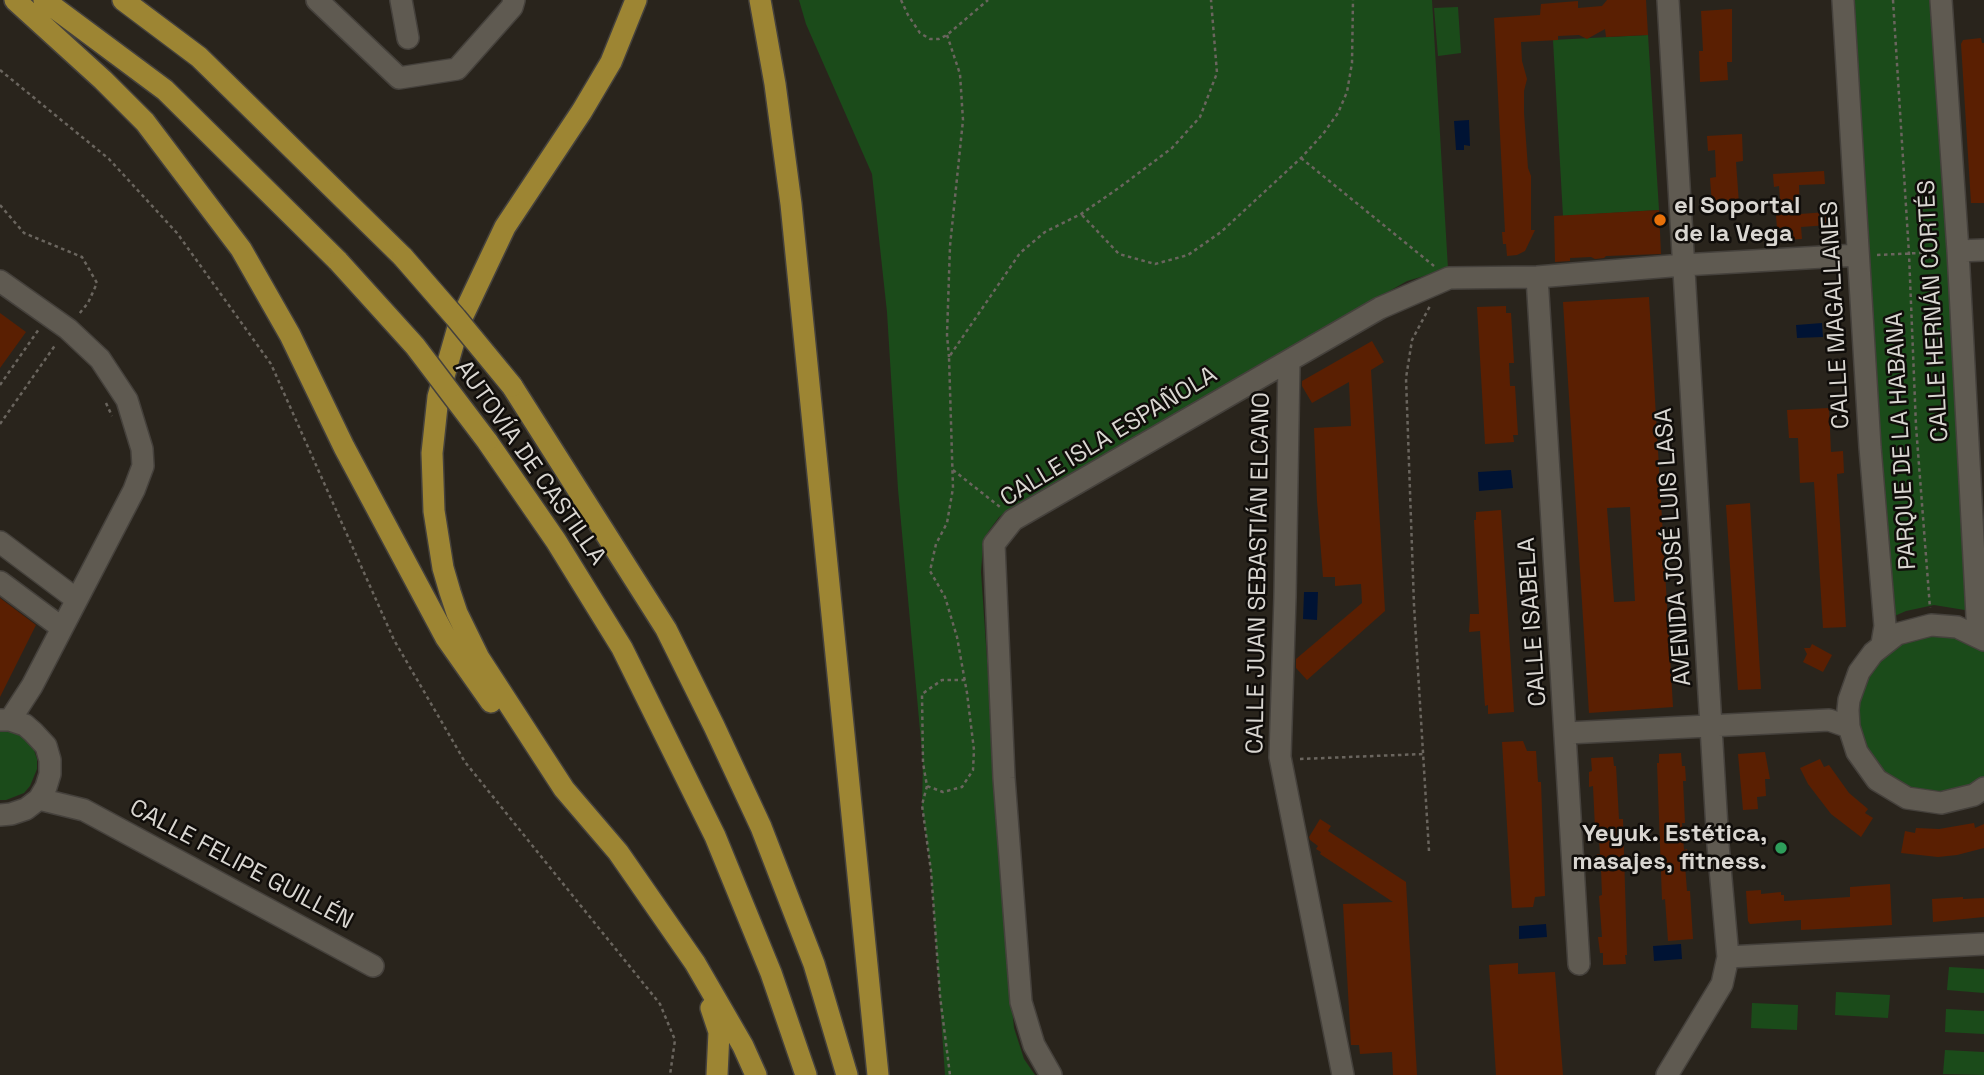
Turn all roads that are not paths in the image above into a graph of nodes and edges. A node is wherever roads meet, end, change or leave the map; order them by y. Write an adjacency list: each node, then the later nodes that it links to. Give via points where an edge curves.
1 (15, 0): 34 (highway, via 145,122 241,249 446,638 509,727)
2 (44, 0): 46 (highway, AUTOVÍA DE CASTILLA, bridge, via 165,90 338,261 415,346 488,441 622,648 715,836 771,973)
3 (123, 0): 47 (highway, AUTOVÍA DE CASTILLA, bridge, via 198,57 403,257 512,386 666,629 714,726 761,828 809,952)
4 (317, 0): 6 (street, via 399,78 457,69)
5 (401, 0): 12 (street)
6 (514, 0)
7 (636, 0): 34 (highway, via 611,62 505,227 478,280 451,347 434,425 434,511 453,602 479,658)
8 (760, 0): 43 (highway, via 791,204)
9 (1668, 0): 16 (street, AVENIDA JOSÉ LUIS LASA)
10 (1843, 0): 15 (street, CALLE MAGALLANES)
11 (1941, 0): 14 (street, CALLE HERNÁN CORTÉS)
12 (408, 38)
13 (1984, 250): 14 (street)
14 (1958, 251): 24 (street, CALLE HERNÁN CORTÉS)
15 (1858, 255): 16 (street, CALLE ISLA ESPAÑOLA); 25 (street, CALLE MAGALLANES)
16 (1683, 265): 17 (street, CALLE ISLA ESPAÑOLA); 29 (street, AVENIDA JOSÉ LUIS LASA)
17 (1537, 277): 19 (street, CALLE ISLA ESPAÑOLA, via 1449,278 1380,308); 31 (street, CALLE ISABELA)
18 (0, 281): 22 (street, via 68,329 100,359 127,400 142,449 143,466 134,490)
19 (1289, 361): 50 (street, CALLE ISLA ESPAÑOLA, via 1013,520 994,544 1004,778 1021,1002 1034,1045); 51 (street, CALLE JUAN SEBASTIÁN ELCANO, via 1280,757)
20 (0, 542): 22 (street)
21 (0, 582): 23 (street)
22 (76, 599): 23 (street)
23 (62, 628): 26 (street)
24 (1977, 631): 25 (street, via 1931,625)
25 (1888, 635): 27 (street, via 1859,672)
26 (32, 686): 28 (street); 30 (street)
27 (1842, 719): 29 (street); 33 (street, via 1877,780 1907,798 1941,803)
28 (5, 720): 30 (street)
29 (1712, 726): 31 (street); 39 (street, AVENIDA JOSÉ LUIS LASA)
30 (33, 732): 32 (street, via 46,747)
31 (1567, 733): 41 (street, CALLE ISABELA)
32 (50, 774): 35 (street); 36 (street, CALLE FELIPE GUILLÉN)
33 (1984, 788)
34 (564, 789): 40 (highway, via 618,852)
35 (38, 799): 36 (street, CALLE FELIPE GUILLÉN); 37 (street, via 26,809)
36 (84, 810): 42 (street, CALLE FELIPE GUILLÉN)
37 (0, 815)
38 (1984, 944): 39 (street)
39 (1728, 957): 52 (street, AVENIDA JOSÉ LUIS LASA, via 1722,984)
40 (695, 963): 44 (highway, via 719,1032); 45 (highway)
41 (1579, 964)
42 (373, 966)
43 (874, 1027): 48 (highway); 49 (highway)
44 (716, 1075)
45 (756, 1075)
46 (806, 1075)
47 (847, 1075)
48 (878, 1075)
49 (884, 1075)
50 (1051, 1075)
51 (1343, 1075)
52 (1667, 1075)

